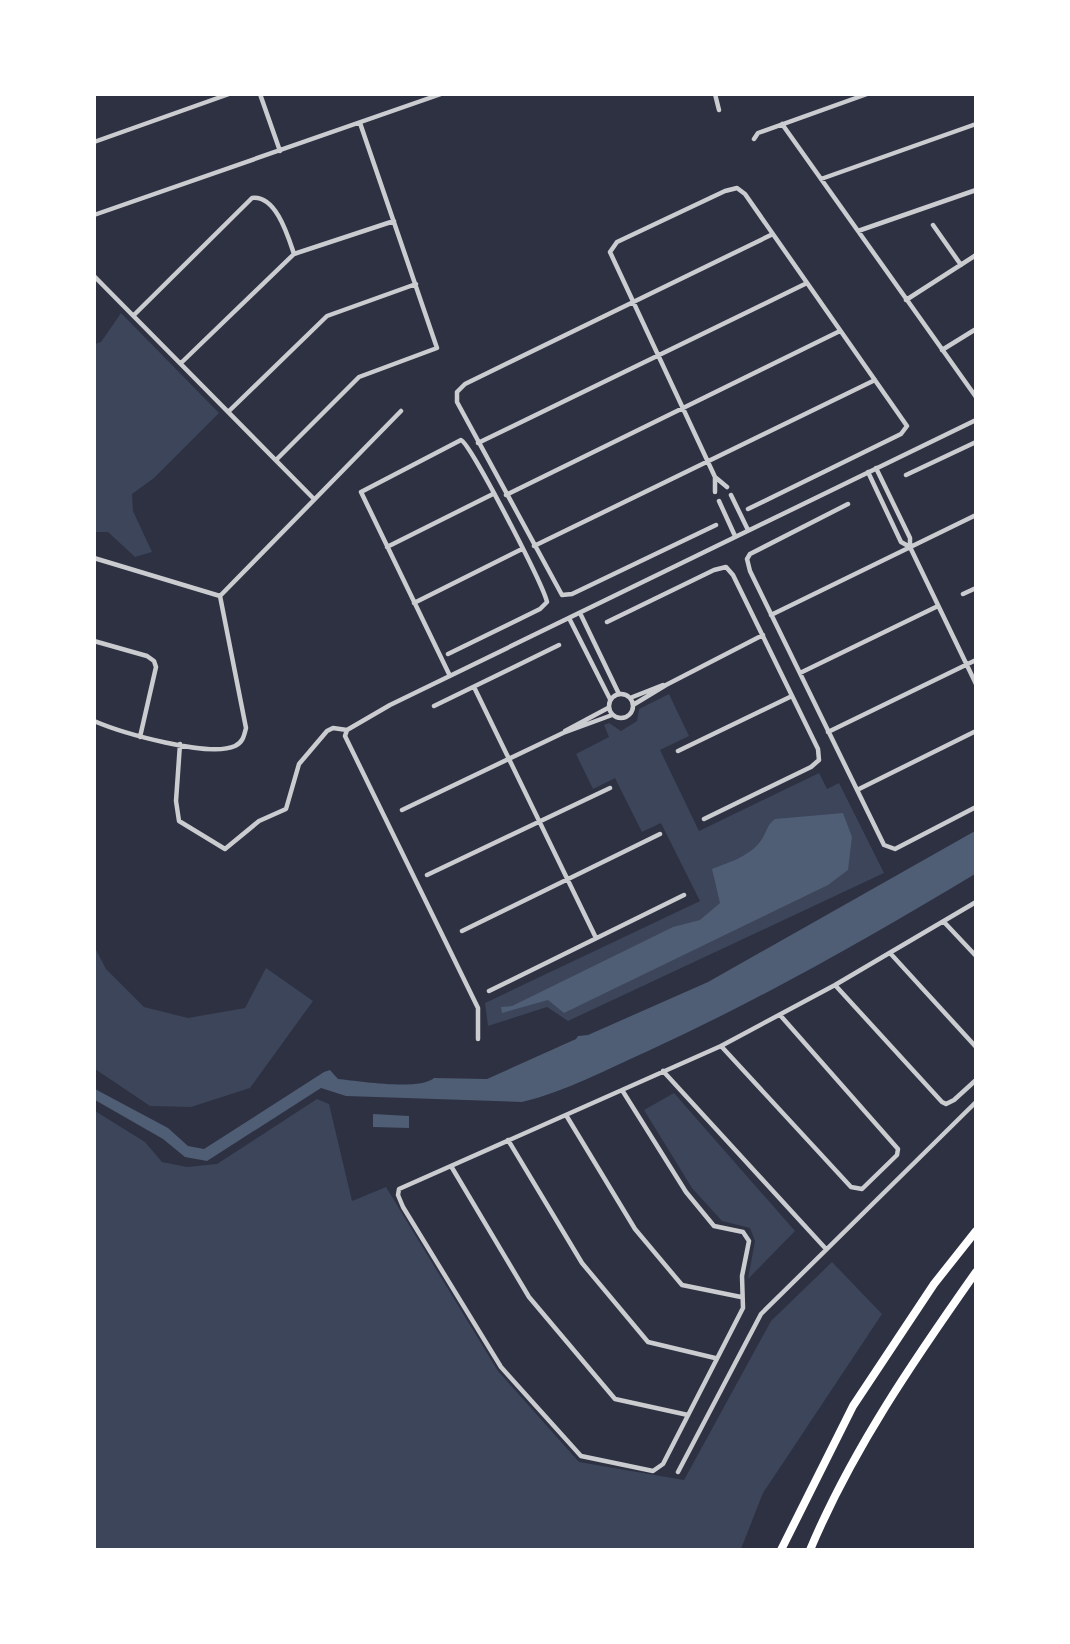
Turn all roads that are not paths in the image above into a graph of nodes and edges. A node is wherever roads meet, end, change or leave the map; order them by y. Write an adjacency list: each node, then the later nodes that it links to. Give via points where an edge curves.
1 (229, 94): 11 (street)
2 (260, 94): 12 (street)
3 (441, 94): 7 (street)
4 (715, 94): 6 (street)
5 (867, 94): 8 (street)
6 (719, 110)
7 (360, 123): 12 (street); 16 (street)
8 (782, 124): 10 (street, via 758,133); 13 (street)
9 (975, 124): 13 (street)
10 (754, 139)
11 (94, 142)
12 (280, 151): 15 (street)
13 (821, 179): 18 (street)
14 (975, 190): 18 (street)
15 (94, 215)
16 (394, 221): 20 (street); 26 (street)
17 (933, 225): 22 (street)
18 (858, 231): 28 (street)
19 (773, 234): 25 (street); 29 (street); 29 (street, via 745,194 732,188 617,242 611,256)
20 (294, 254): 30 (street, via 280,217 264,200 252,198); 35 (street)
21 (975, 255): 22 (street)
22 (961, 265): 28 (street)
23 (94, 276): 24 (street)
24 (101, 283): 27 (street); 30 (street)
25 (807, 283): 32 (street); 34 (street)
26 (416, 284): 40 (street, via 327,316); 44 (street, via 437,348 359,377)
27 (94, 289)
28 (906, 300): 33 (street)
29 (632, 302): 34 (street); 43 (street, via 460,387 457,402)
30 (134, 315): 35 (street)
31 (975, 329): 33 (street)
32 (840, 331): 36 (street); 38 (street)
33 (942, 350): 37 (street)
34 (658, 356): 38 (street); 43 (street)
35 (181, 363): 40 (street)
36 (874, 380): 45 (street); 58 (street, via 907,429)
37 (975, 396)
38 (682, 408): 45 (street); 53 (street)
39 (401, 411): 55 (street)
40 (228, 412): 44 (street)
41 (975, 420): 46 (street)
42 (975, 442): 48 (street)
43 (478, 443): 53 (street)
44 (276, 460): 55 (street)
45 (708, 461): 49 (street); 63 (street)
46 (876, 468): 47 (street); 65 (street)
47 (868, 472): 61 (street); 65 (street, via 902,542)
48 (906, 475)
49 (715, 477): 50 (street); 51 (street)
50 (727, 487)
51 (715, 492)
52 (493, 494): 64 (street); 64 (street, via 466,442 458,441 362,489); 66 (street)
53 (506, 495): 63 (street)
54 (731, 495): 61 (street)
55 (313, 498): 70 (street)
56 (718, 501): 62 (street)
57 (848, 504): 74 (street, via 756,550 747,559)
58 (748, 509)
59 (975, 515): 65 (street)
60 (716, 525): 63 (street, via 569,596 559,592)
61 (748, 530): 62 (street)
62 (735, 536): 73 (street)
63 (534, 546)
64 (387, 547): 71 (street)
65 (910, 547): 72 (street); 74 (street)
66 (522, 549): 71 (street); 80 (street, via 546,605)
67 (94, 558): 70 (street)
68 (975, 588): 69 (street)
69 (963, 594)
70 (220, 596): 102 (street, via 246,728 244,739 225,750)
71 (414, 603): 84 (street)
72 (938, 606): 82 (street); 83 (street)
73 (580, 613): 75 (street); 88 (street)
74 (771, 615): 83 (street)
75 (569, 618): 84 (street); 91 (street)
76 (607, 622): 77 (street, via 726,567)
77 (763, 635): 86 (street); 89 (street)
78 (94, 641): 101 (street, via 154,661 156,667)
79 (559, 645): 87 (street)
80 (448, 654)
81 (975, 660): 82 (street)
82 (966, 664): 85 (street); 98 (street)
83 (800, 674): 98 (street)
84 (450, 676): 99 (street, via 390,705)
85 (975, 684)
86 (666, 685): 90 (street); 92 (street)
87 (474, 687): 93 (street); 104 (street)
88 (619, 694): 90 (street); 91 (street)
89 (792, 696): 103 (street); 109 (street, via 818,749 819,760)
90 (630, 698): 92 (street)
91 (610, 699): 94 (street)
92 (633, 705): 95 (street, via 628,716 620,719)
93 (434, 706)
94 (608, 708): 95 (street); 100 (street)
95 (612, 715): 100 (street)
96 (94, 721): 101 (street)
97 (975, 731): 106 (street)
98 (828, 732): 106 (street)
99 (346, 733): 102 (street, via 333,728 327,731 299,764 286,809 259,821 225,849 179,821 176,801); 124 (street, via 478,1008)
100 (563, 733): 104 (street)
101 (140, 736): 102 (street)
102 (180, 744)
103 (678, 751)
104 (509, 759): 108 (street); 110 (street)
105 (610, 788): 110 (street)
106 (856, 790): 107 (street, via 881,840 895,849)
107 (975, 807)
108 (402, 810)
109 (704, 819)
110 (539, 822): 112 (street); 113 (street)
111 (660, 834): 113 (street)
112 (427, 875)
113 (568, 879): 117 (street); 118 (street)
114 (684, 895): 118 (street)
115 (975, 902): 116 (street)
116 (944, 922): 119 (street); 120 (street)
117 (462, 931)
118 (596, 938): 122 (street)
119 (890, 953): 121 (street); 126 (street)
120 (975, 956)
121 (835, 985): 123 (street); 128 (street, via 946,1104)
122 (489, 991)
123 (780, 1016): 125 (street); 125 (street, via 898,1149 897,1155 866,1187 859,1190 851,1186)
124 (478, 1039)
125 (721, 1046): 127 (street)
126 (975, 1047)
127 (663, 1071): 129 (street); 135 (street)
128 (975, 1080)
129 (622, 1090): 131 (street); 137 (street, via 686,1192 714,1226 747,1236)
130 (975, 1102): 135 (street)
131 (566, 1115): 132 (street); 137 (street, via 635,1229 682,1286)
132 (508, 1140): 133 (street); 138 (street, via 582,1263 648,1342)
133 (451, 1166): 139 (street, via 529,1297 615,1399); 139 (street, via 399,1190 399,1201 501,1367 581,1456 657,1470)
134 (975, 1231): 141 (highway, via 934,1284 853,1406)
135 (826, 1249): 140 (street, via 761,1314)
136 (975, 1272): 142 (highway, via 855,1457)
137 (741, 1297): 138 (street, via 743,1308)
138 (715, 1358): 139 (street)
139 (688, 1415)
140 (678, 1473)
141 (781, 1550)
142 (810, 1550)

